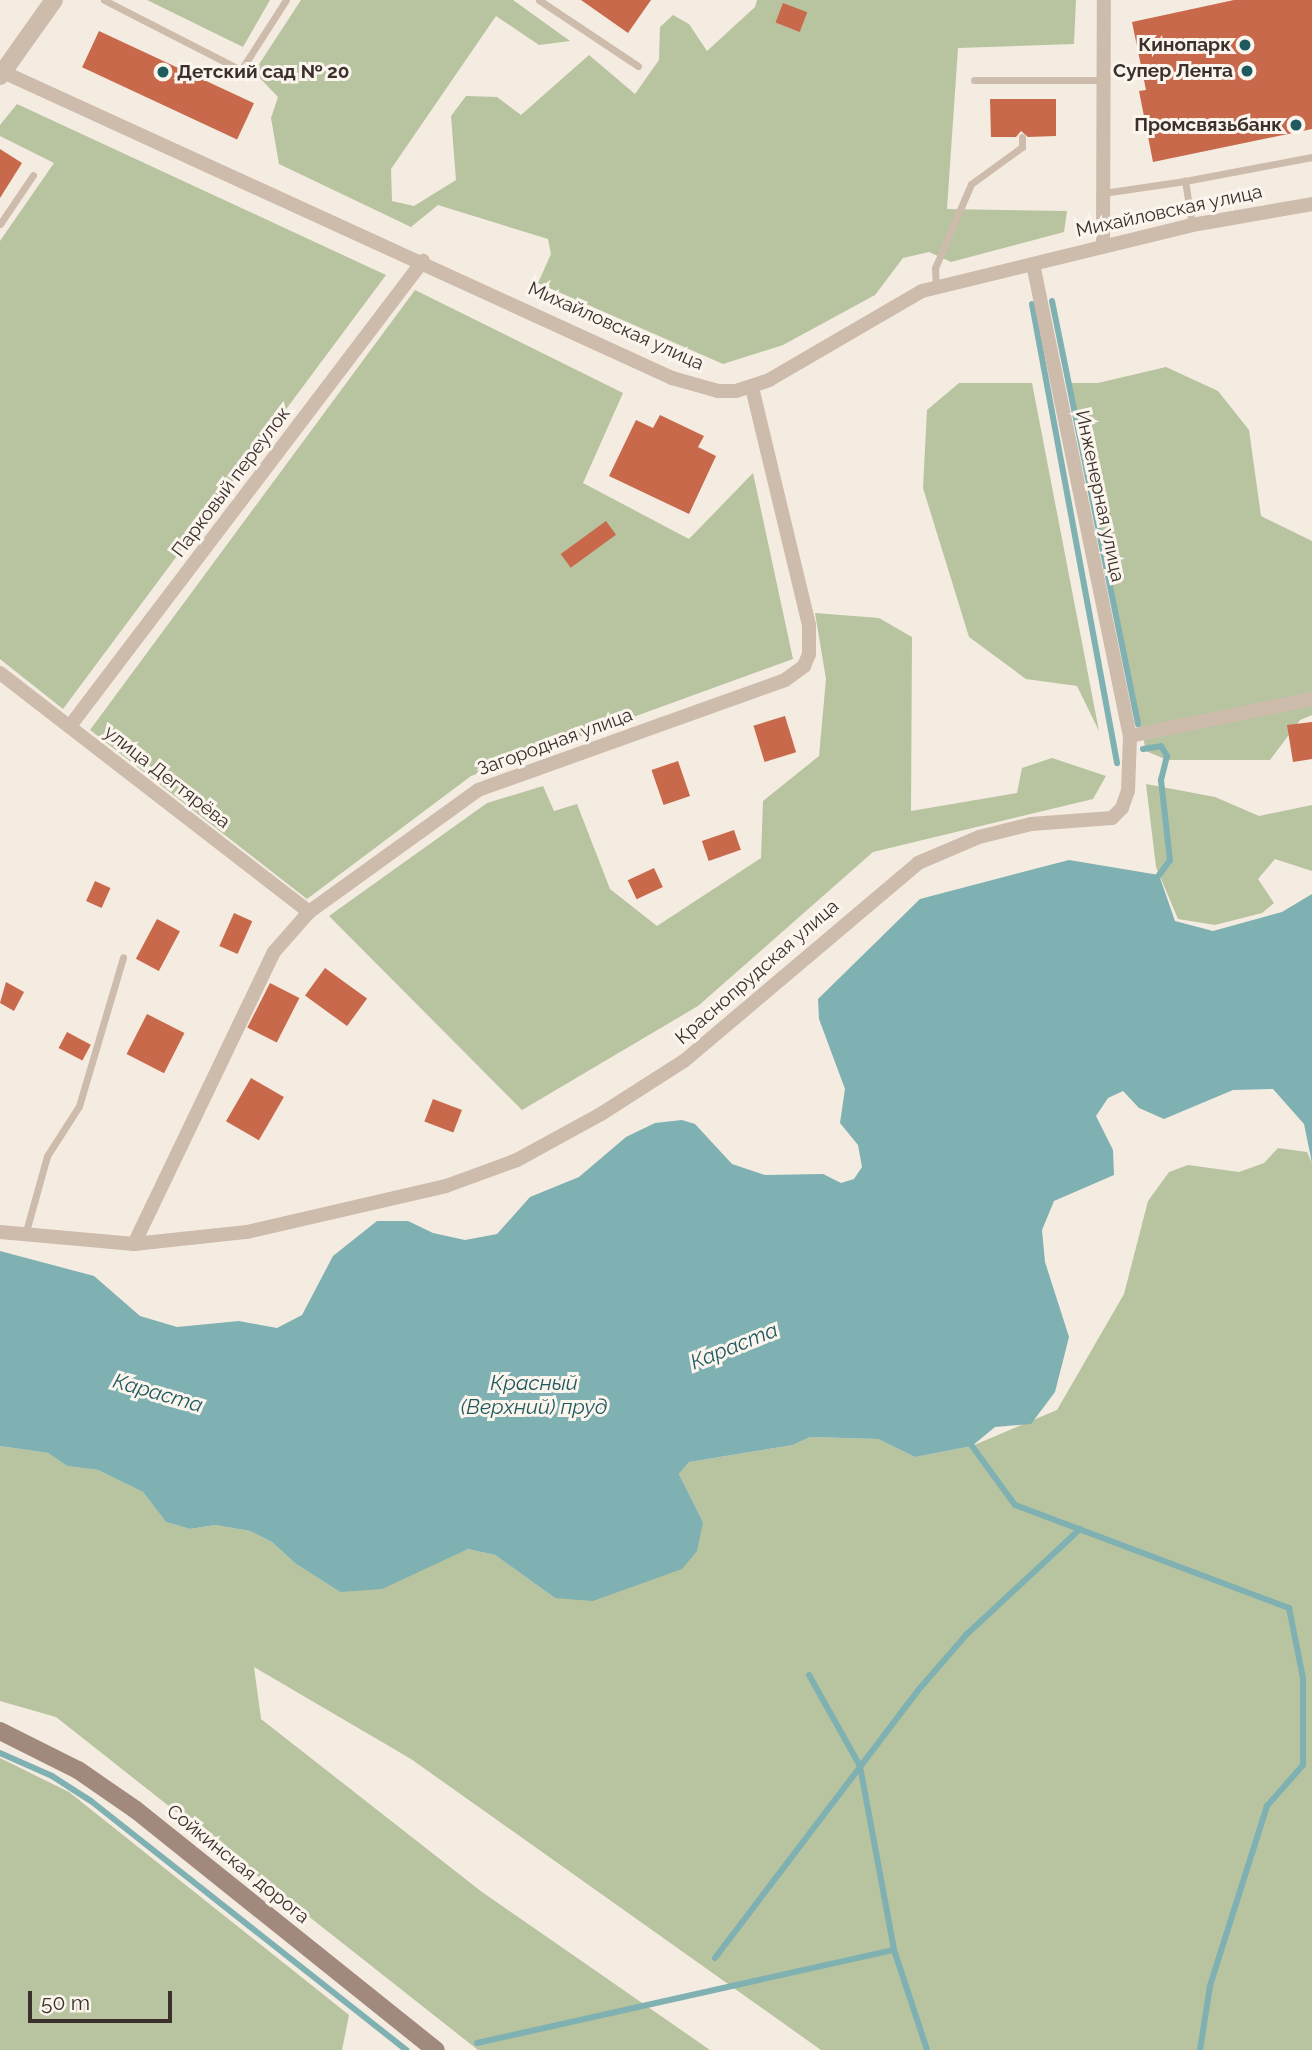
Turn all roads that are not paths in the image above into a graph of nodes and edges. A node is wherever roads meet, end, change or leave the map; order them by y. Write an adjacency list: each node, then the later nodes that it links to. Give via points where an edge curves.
1 (54, 0): 7 (street)
2 (104, 0): 3 (lane, via 241,70)
3 (286, 0)
4 (538, 0): 6 (lane)
5 (1104, 0): 9 (street)
6 (638, 66)
7 (1, 73): 19 (street, Михайловская улица)
8 (974, 80): 9 (lane)
9 (1103, 80): 14 (street)
10 (1022, 137): 21 (lane, via 1022,147 971,184 935,268)
11 (1312, 157): 13 (lane)
12 (33, 175): 16 (lane)
13 (1185, 181): 14 (lane); 17 (lane)
14 (1102, 193): 18 (street)
15 (1312, 204): 17 (street, Михайловская улица)
16 (0, 224)
17 (1192, 225): 18 (street, Михайловская улица)
18 (1103, 245): 20 (street, Михайловская улица)
19 (423, 261): 22 (street, Михайловская улица, via 672,378 718,391); 25 (street, Парковый переулок)
20 (1033, 264): 21 (street, Михайловская улица); 26 (street, Инженерная улица)
21 (936, 287): 22 (street, Михайловская улица, via 897,303)
22 (752, 387): 27 (street, Загородная улица, via 808,625 809,654 804,666 785,680 478,790)
23 (0, 673): 25 (street, улица Дегтярёва)
24 (1312, 699): 26 (street)
25 (70, 726): 27 (street, улица Дегтярёва)
26 (1130, 736): 31 (street, Краснопрудская улица, via 1128,791 1122,808 1112,818 1031,824 979,837 918,863 684,1061 517,1160 446,1186 320,1217 247,1232)
27 (309, 912): 31 (street, Загородная улица, via 274,953)
28 (123, 957): 30 (lane, via 79,1106 47,1156)
29 (0, 1232): 30 (street, Краснопрудская улица)
30 (24, 1236): 31 (street, Краснопрудская улица)
31 (134, 1244)
32 (0, 1731): 33 (main road, Сойкинская дорога, via 78,1770 136,1810)
33 (436, 2050)

